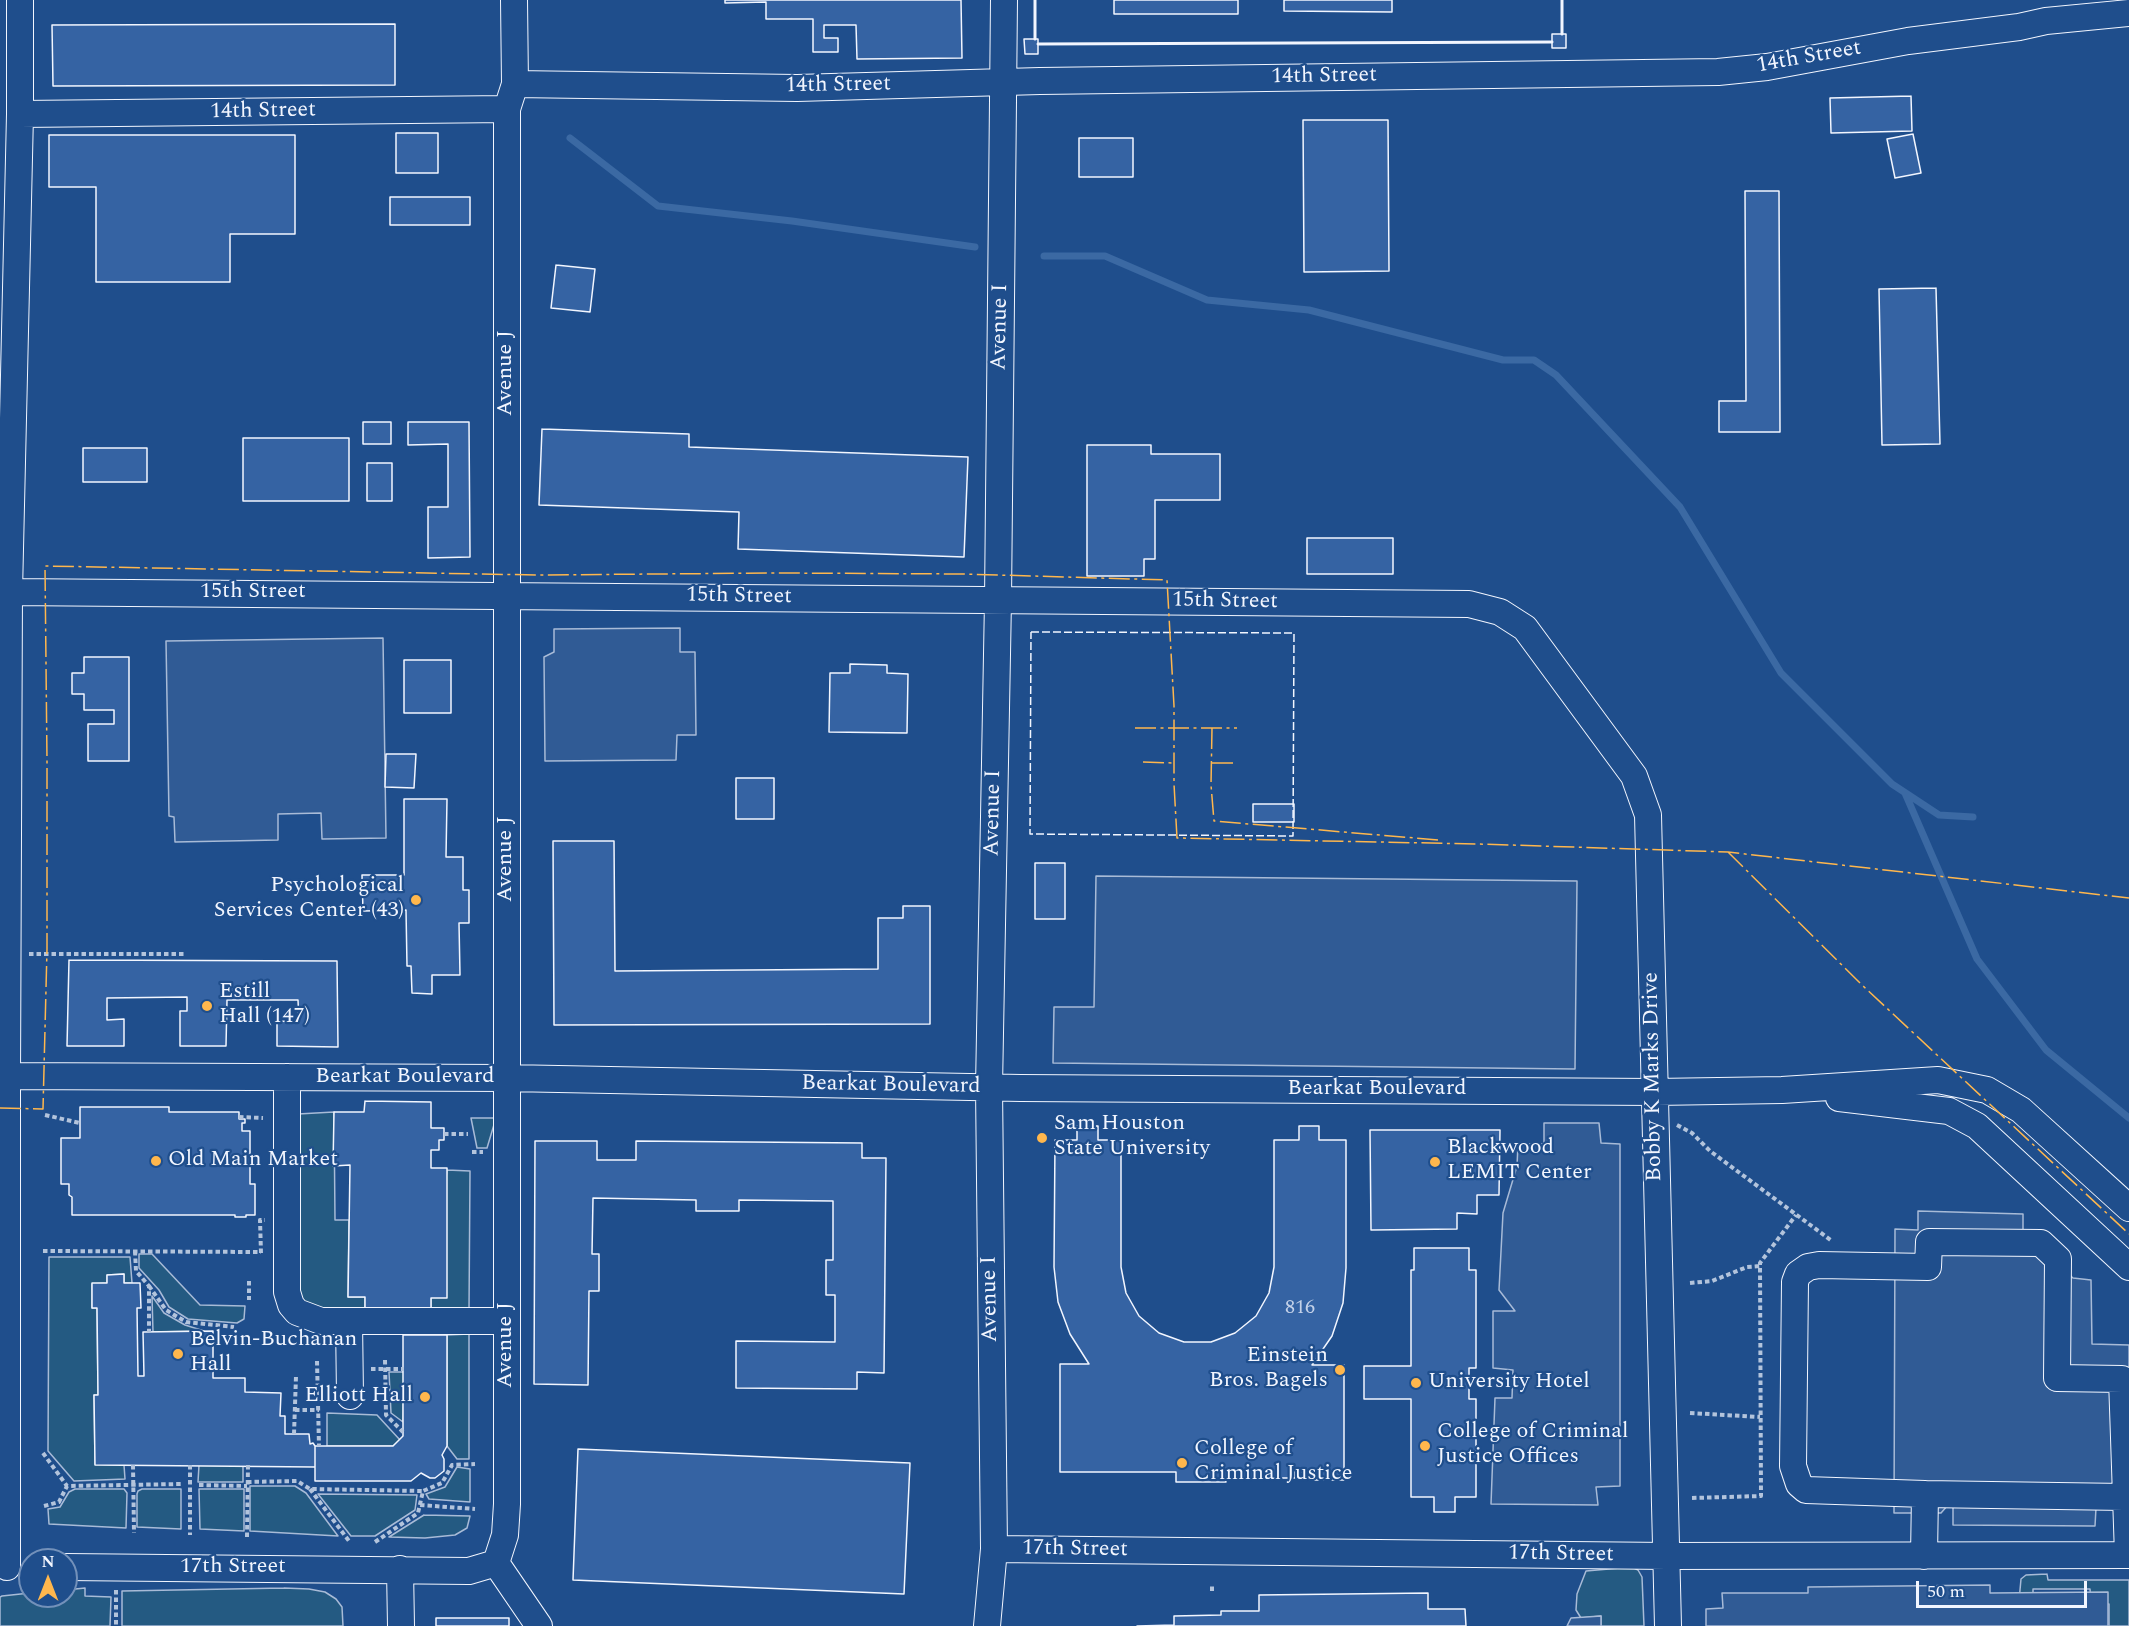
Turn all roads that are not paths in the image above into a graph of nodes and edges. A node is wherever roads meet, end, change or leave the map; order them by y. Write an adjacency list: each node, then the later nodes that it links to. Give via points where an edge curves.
1 (20, 0): 9 (street)
2 (514, 0): 8 (street, Avenue J)
3 (1004, 0): 7 (street, Avenue I)
4 (2073, 0): 6 (street)
5 (2129, 13): 6 (street, 14th Street)
6 (2046, 21): 7 (street, 14th Street, via 1718,72)
7 (1004, 82): 8 (street, 14th Street, via 797,88); 13 (street, Avenue I)
8 (515, 84): 10 (street, Avenue J)
9 (13, 103): 10 (street, 14th Street); 11 (street)
10 (507, 109): 12 (street, Avenue J)
11 (9, 592): 12 (street, 15th Street); 15 (street)
12 (507, 595): 13 (street, 15th Street); 17 (street, Avenue J)
13 (998, 600): 14 (street, 15th Street); 18 (street, Avenue I)
14 (1469, 604): 20 (street, Bobby K Marks Drive, via 1500,612 1525,628 1634,776 1648,815)
15 (3, 1076): 16 (street, Bearkat Boulevard); 33 (street)
16 (286, 1077): 17 (street, Bearkat Boulevard); 23 (street, via 287,1292 291,1305 307,1317)
17 (507, 1078): 18 (street, Bearkat Boulevard); 24 (street, Avenue J)
18 (989, 1087): 20 (street, Bearkat Boulevard); 28 (street, Avenue I)
19 (1782, 1090): 20 (street, Bearkat Boulevard); 21 (street, Bearkat Boulevard, via 1938,1080 1987,1090 2021,1110); 22 (street, Bearkat Boulevard, via 1949,1111 1977,1126)
20 (1655, 1092): 30 (street, Bobby K Marks Drive)
21 (2129, 1208)
22 (2129, 1266)
23 (349, 1321): 24 (street); 25 (street)
24 (507, 1321): 32 (street, Avenue J, via 507,1504 505,1535)
25 (350, 1396)
26 (1925, 1494): 27 (street); 27 (street, via 1816,1491 1799,1484 1793,1466 1795,1282 1798,1274 1809,1266 1928,1266 1929,1242 2041,1243 2058,1259 2057,1378 2122,1379); 31 (street)
27 (2124, 1497): 29 (street)
28 (994, 1549): 30 (street, 17th Street); 38 (street, Avenue I)
29 (2128, 1555): 31 (street, 17th Street)
30 (1667, 1556): 31 (street, 17th Street); 39 (street, Bobby K Marks Drive)
31 (1924, 1556)
32 (496, 1563): 35 (street, via 469,1571); 37 (street)
33 (12, 1567)
34 (78, 1567): 35 (street, 17th Street)
35 (400, 1569): 36 (street)
36 (401, 1626)
37 (539, 1626)
38 (987, 1626)
39 (1668, 1626)

